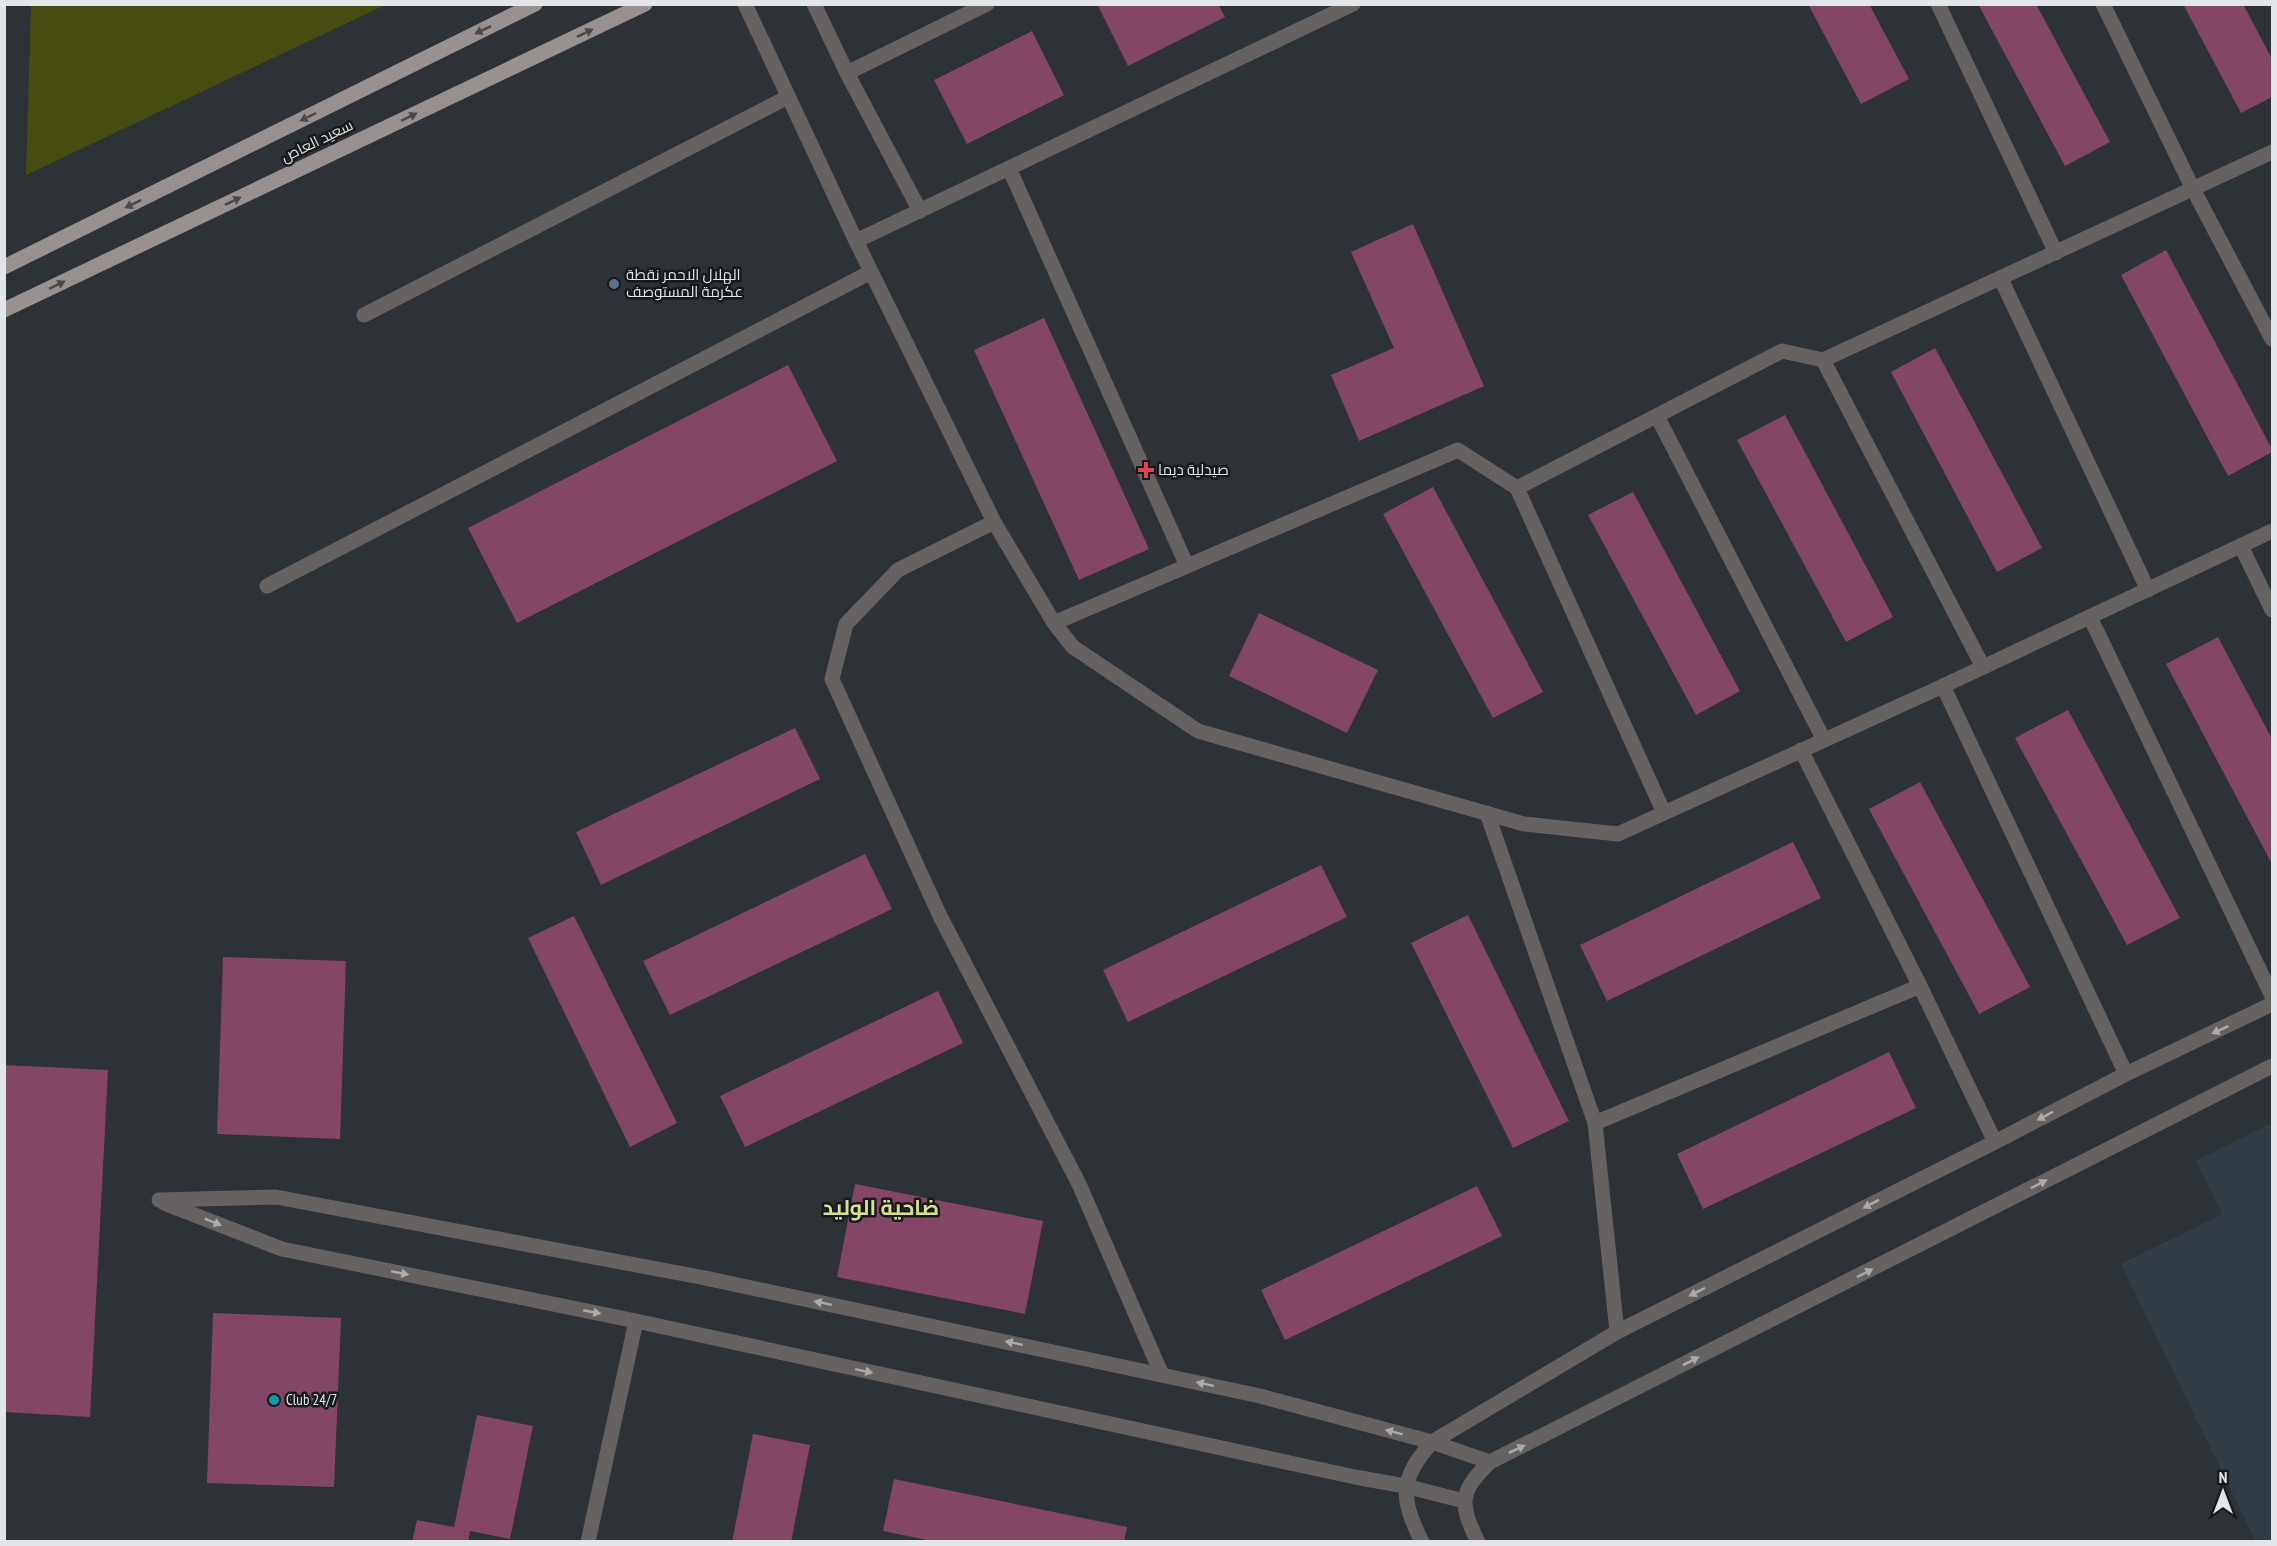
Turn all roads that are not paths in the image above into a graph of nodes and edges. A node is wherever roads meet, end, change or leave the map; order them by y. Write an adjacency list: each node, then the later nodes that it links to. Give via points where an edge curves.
1 (535, 4): 17 (main road, one-way to 17)
2 (645, 4): 20 (main road, سعيد العاص, one-way to 2)
3 (745, 4): 10 (street)
4 (814, 4): 9 (street)
5 (987, 4): 9 (street)
6 (1353, 4): 12 (street)
7 (1938, 4): 16 (street)
8 (2103, 4): 13 (street)
9 (847, 73): 14 (street)
10 (788, 97): 15 (street); 21 (street)
11 (2272, 152): 13 (street)
12 (1010, 168): 14 (street); 29 (street)
13 (2193, 189): 16 (street); 22 (street)
14 (920, 211): 15 (street)
15 (856, 242): 18 (street)
16 (2056, 254): 19 (street)
17 (4, 267)
18 (871, 272): 26 (street); 30 (street)
19 (2001, 279): 23 (street); 31 (street)
20 (4, 310)
21 (364, 315)
22 (2272, 339)
23 (1823, 360): 24 (street, via 1782,351); 35 (street)
24 (1656, 416): 25 (street); 37 (street)
25 (1517, 488): 29 (street, via 1458,450); 40 (street)
26 (994, 522): 34 (street); 50 (street, via 898,570 846,624 832,679 940,916 1079,1184)
27 (2272, 531): 28 (street)
28 (2241, 546): 31 (street); 32 (street)
29 (1187, 566): 34 (street)
30 (267, 586)
31 (2148, 590): 33 (street)
32 (2272, 610)
33 (2090, 617): 35 (street); 42 (street)
34 (1054, 623): 39 (street, via 1073,647 1198,731)
35 (1983, 667): 36 (street)
36 (1943, 686): 37 (street); 45 (street)
37 (1824, 740): 38 (street)
38 (1801, 750): 40 (street); 41 (street)
39 (1487, 813): 40 (street, via 1524,824 1618,834); 46 (street)
40 (1664, 813)
41 (1920, 986): 46 (street); 47 (street)
42 (2272, 996)
43 (2272, 1004): 45 (street, one-way to 45)
44 (2272, 1066): 52 (street, one-way to 44)
45 (2126, 1074): 47 (street, one-way to 47)
46 (1595, 1123): 49 (street)
47 (1995, 1142): 49 (street, one-way to 49)
48 (636, 1321): 50 (street, one-way to 48, via 700,1277 276,1197 159,1200 282,1249); 53 (street, one-way to 53); 55 (street)
49 (1617, 1332): 51 (street)
50 (1162, 1375): 51 (street, one-way to 50, via 1260,1395)
51 (1432, 1442): 52 (street); 53 (street, via 1415,1462)
52 (1490, 1462): 54 (street, via 1471,1481)
53 (1405, 1486): 54 (street); 56 (street, via 1412,1522)
54 (1464, 1501): 57 (street, via 1467,1520)
55 (588, 1542)
56 (1422, 1542)
57 (1478, 1542)

